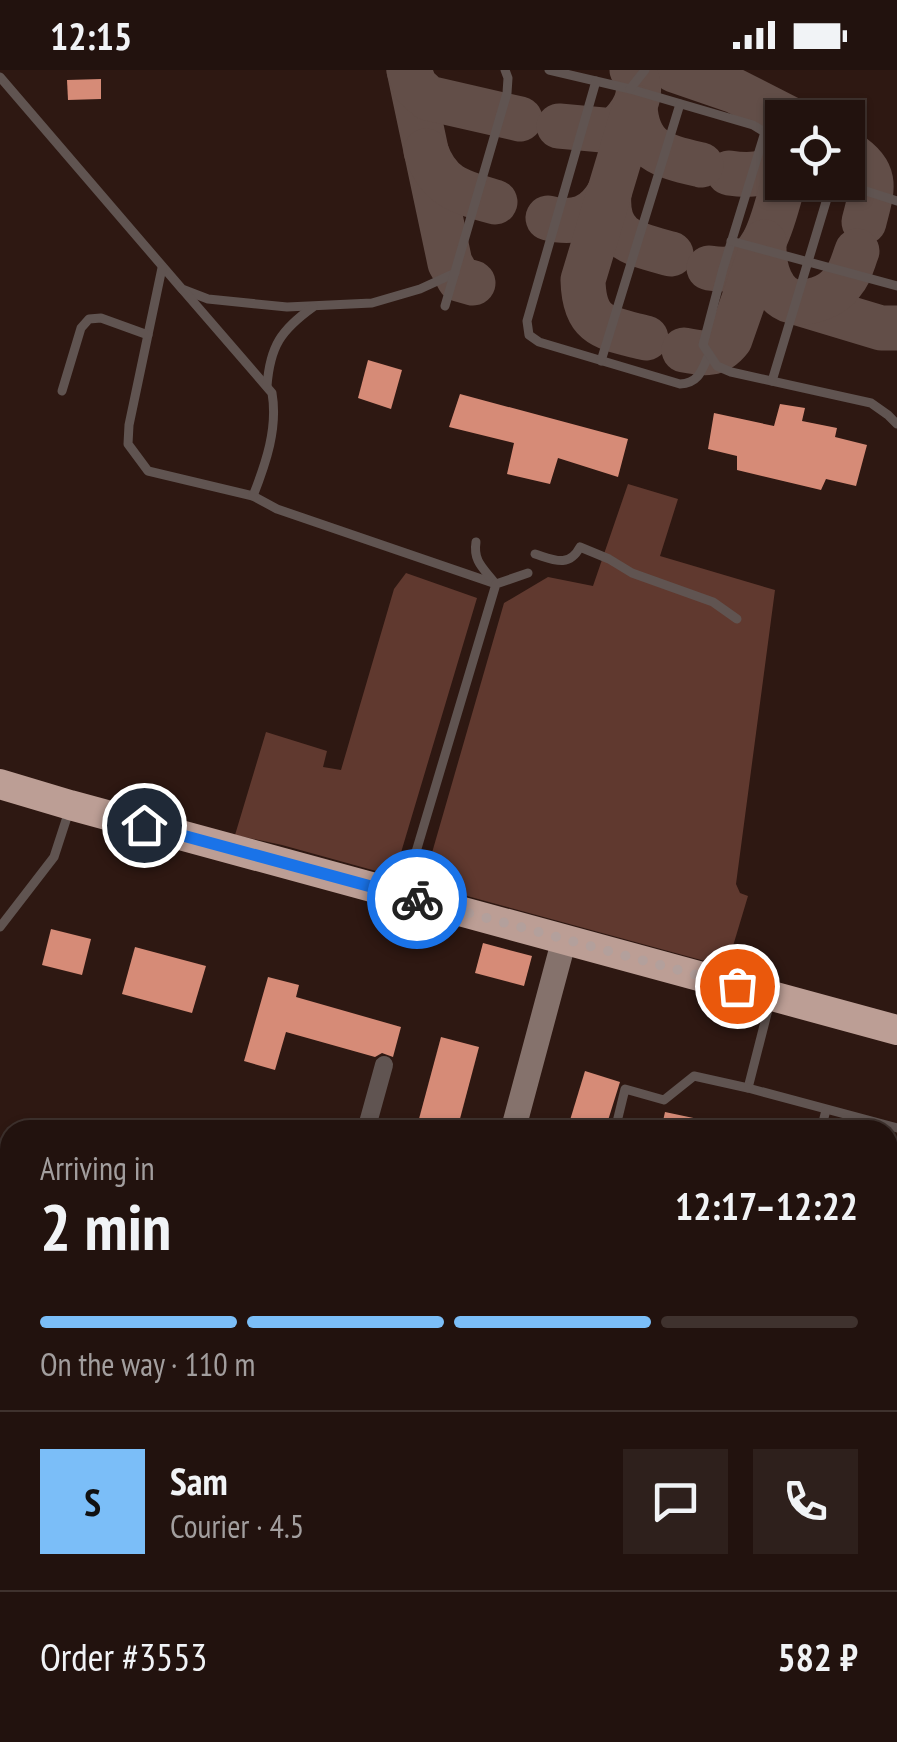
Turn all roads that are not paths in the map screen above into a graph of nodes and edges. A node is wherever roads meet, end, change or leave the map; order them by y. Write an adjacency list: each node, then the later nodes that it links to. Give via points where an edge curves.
1 (505, 70): 15 (lane, via 508,93)
2 (549, 70): 5 (lane)
3 (645, 70): 6 (lane)
4 (0, 77): 14 (lane)
5 (596, 81): 6 (lane); 22 (lane, via 528,321 529,335 539,342)
6 (630, 88): 7 (lane)
7 (680, 104): 8 (lane); 22 (lane)
8 (765, 132): 12 (lane)
9 (865, 191): 11 (lane)
10 (829, 200): 13 (lane)
11 (897, 201)
12 (731, 240): 13 (lane); 21 (lane, via 704,338)
13 (807, 261): 16 (lane); 23 (lane)
14 (162, 268): 17 (lane); 20 (lane)
15 (455, 273): 18 (lane, via 372,302); 19 (lane)
16 (897, 286)
17 (182, 289): 18 (lane, via 208,299); 24 (lane)
18 (315, 306): 24 (lane, via 288,324 268,365)
19 (446, 306)
20 (148, 335): 25 (lane, via 90,319 80,328); 27 (lane, via 128,444 148,471)
21 (709, 354): 22 (lane, via 699,376 680,384); 23 (lane, via 717,366)
22 (601, 360)
23 (772, 382): 26 (lane, via 871,403)
24 (267, 386): 27 (lane, via 275,412)
25 (62, 392)
26 (897, 424)
27 (253, 496): 31 (lane)
28 (476, 542): 31 (lane, via 476,559)
29 (535, 554): 32 (lane, via 569,561 580,547 713,602)
30 (528, 574): 31 (lane)
31 (496, 584): 35 (lane)
32 (737, 619)
33 (0, 784): 34 (highway)
34 (70, 805): 35 (highway); 36 (lane, via 54,858)
35 (403, 895): 37 (highway)
36 (0, 927)
37 (564, 940): 38 (highway); 44 (main road)
38 (771, 995): 39 (highway); 41 (lane)
39 (897, 1030)
40 (384, 1066): 43 (street)
41 (748, 1088): 42 (lane); 45 (lane, via 694,1076 664,1100 625,1089)
42 (826, 1110): 46 (lane); 47 (lane)
43 (369, 1120)
44 (516, 1120)
45 (617, 1120)
46 (823, 1120)
47 (865, 1120)

